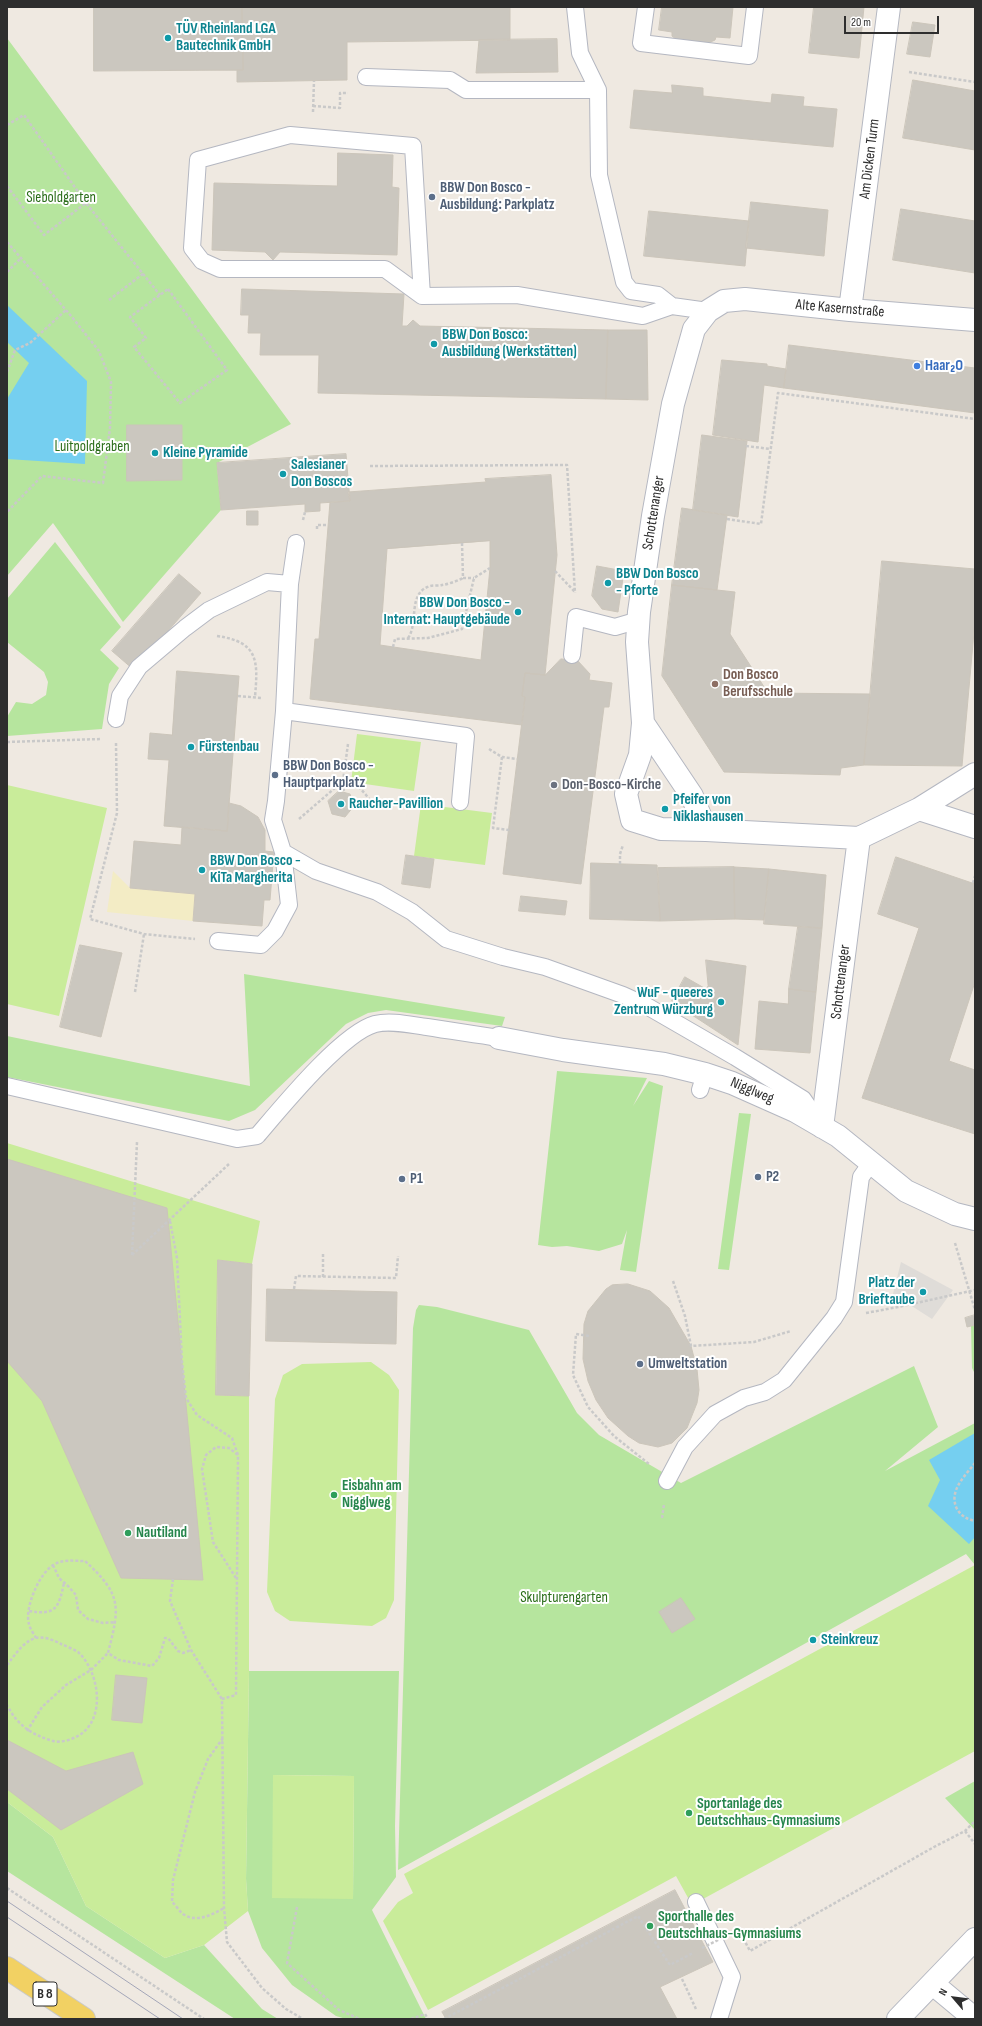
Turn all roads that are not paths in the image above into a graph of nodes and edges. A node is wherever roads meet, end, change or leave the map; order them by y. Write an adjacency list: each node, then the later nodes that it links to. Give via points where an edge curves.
1 (575, 7): 6 (lane, via 580,52)
2 (646, 7): 3 (lane, via 641,43 749,56)
3 (755, 7)
4 (889, 7): 9 (street, Am Dicken Turm)
5 (366, 77): 6 (lane, via 450,80 466,90)
6 (598, 90): 8 (lane, via 599,175 624,282 631,291 658,295)
7 (422, 296): 7 (lane, via 413,146 290,135 198,160 192,248 202,261 220,269 385,269); 8 (lane, via 517,295 643,316)
8 (672, 306): 10 (lane)
9 (850, 310): 10 (street, Alte Kasernstraße, via 745,299 724,301); 11 (street, Alte Kasernstraße)
10 (708, 311): 14 (street, Schottenanger, via 694,329 673,404 653,516)
11 (975, 320)
12 (296, 543): 13 (lane)
13 (290, 584): 16 (lane); 17 (lane, via 267,582 209,610 185,628 139,667 120,696)
14 (639, 620): 15 (lane, via 615,627 576,617); 18 (street, Schottenanger)
15 (572, 655)
16 (284, 711): 20 (lane, via 466,736); 25 (lane, via 273,820)
17 (116, 719)
18 (643, 723): 23 (street, via 692,796); 23 (street, Schottenanger, via 640,755 626,794 632,820 661,829)
19 (975, 774): 21 (street, Schottenanger)
20 (460, 802)
21 (919, 809): 22 (street); 24 (street, Schottenanger)
22 (975, 827)
23 (706, 830): 24 (street, Schottenanger)
24 (859, 838): 29 (street, Schottenanger)
25 (283, 852): 26 (lane, via 289,905 275,931 261,945); 29 (lane, via 316,871 377,892 412,912 446,939 545,967 645,1005 803,1099)
26 (218, 941)
27 (499, 1038): 28 (lane, via 398,1024 375,1024 353,1036 338,1049 291,1096 257,1136 237,1139); 29 (street, Nigglweg, via 562,1050 664,1064 702,1082 762,1094)
28 (7, 1086)
29 (822, 1127): 30 (street, Nigglweg, via 838,1136)
30 (866, 1170): 31 (street, Nigglweg, via 906,1191); 32 (lane, via 844,1302 834,1318 784,1380 765,1392 744,1398 715,1414 685,1447)
31 (965, 1216)
32 (667, 1481)
33 (696, 1902): 38 (lane, via 732,1977)
34 (975, 1939): 36 (street)
35 (7, 1968): 37 (main road, B 8)
36 (933, 1984): 39 (street); 40 (street)
37 (84, 2019)
38 (719, 2019)
39 (898, 2019)
40 (975, 2019)

